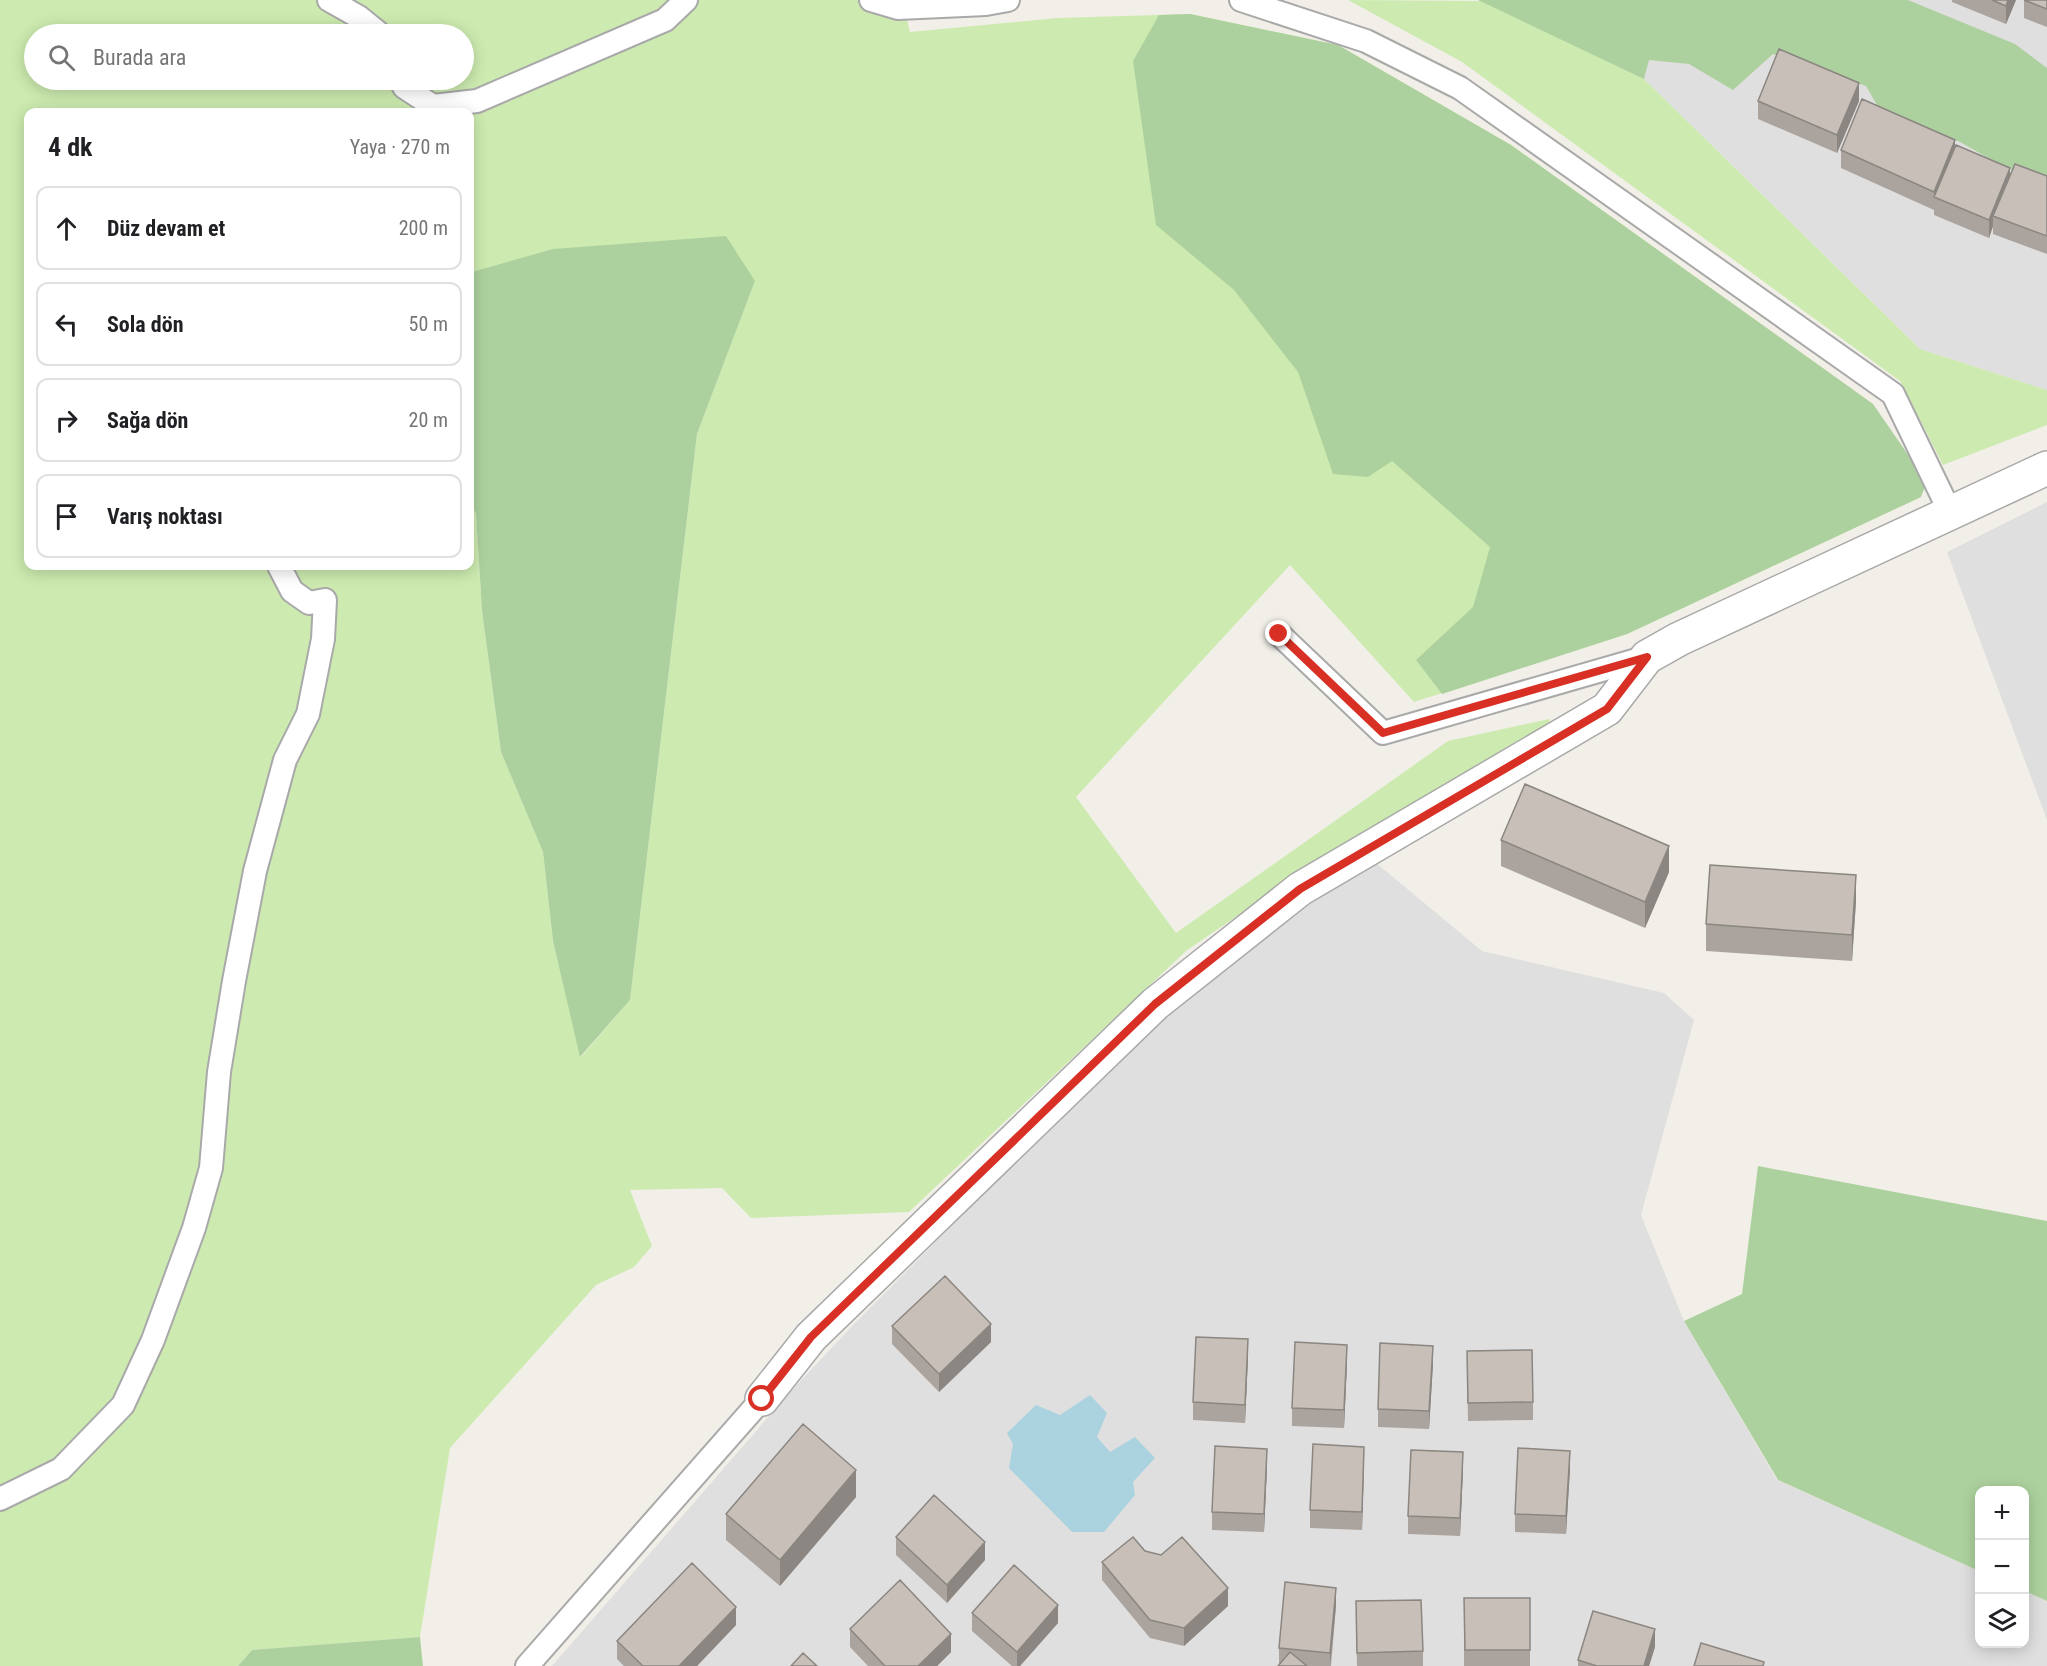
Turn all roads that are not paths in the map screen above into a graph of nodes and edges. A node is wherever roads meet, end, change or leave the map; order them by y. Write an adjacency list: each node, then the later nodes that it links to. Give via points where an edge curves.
1 (329, 0): 6 (lane)
2 (686, 0): 8 (lane, via 665,20 477,101)
3 (871, 0): 4 (lane, via 898,8)
4 (1008, 0)
5 (1240, 0): 10 (lane, via 1366,41 1460,88 1893,394)
6 (368, 24)
7 (407, 90): 8 (lane)
8 (421, 106)
9 (2047, 468): 10 (street)
10 (1950, 512): 13 (street)
11 (281, 570): 15 (lane, via 292,591 309,603 325,600 323,639 308,714 285,760 255,871 219,1072 211,1167 194,1228 153,1340 123,1405 60,1468)
12 (1279, 634): 13 (lane, via 1383,733)
13 (1647, 657): 14 (street, via 1607,709 1300,889 1155,1004 811,1337)
14 (762, 1399): 16 (lane)
15 (0, 1499)
16 (527, 1666)

